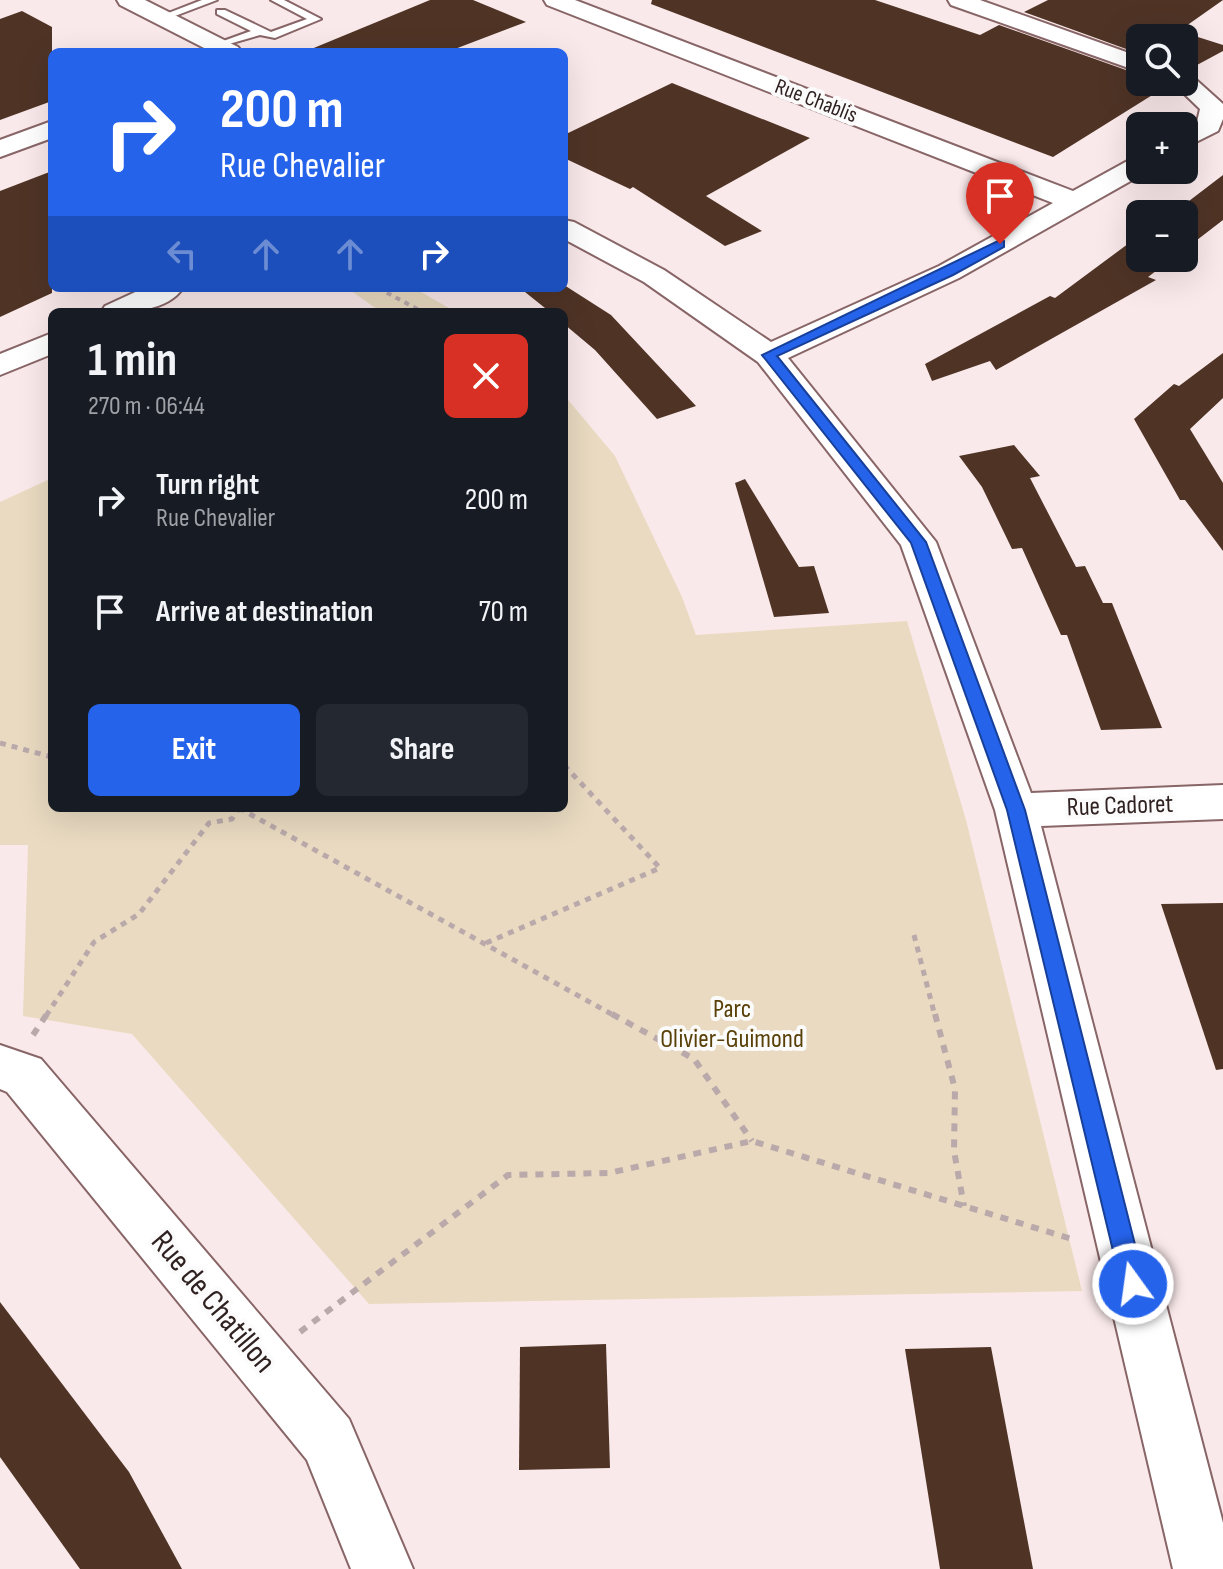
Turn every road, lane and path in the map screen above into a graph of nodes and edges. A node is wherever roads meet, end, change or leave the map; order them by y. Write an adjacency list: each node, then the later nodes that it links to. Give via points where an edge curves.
1 (128, 0): 7 (street)
2 (212, 0): 7 (lane)
3 (276, 0): 8 (lane, via 316,19 271,36)
4 (555, 0): 17 (street, Rue Chablis)
5 (959, 0): 11 (street)
6 (221, 12): 8 (lane)
7 (163, 17): 9 (street)
8 (261, 31): 10 (lane)
9 (222, 48)
10 (226, 48)
11 (1126, 60)
12 (1198, 94): 14 (street, via 1213,107 1209,126)
13 (48, 131): 15 (street)
14 (1198, 132)
15 (0, 149)
16 (1126, 173): 17 (street)
17 (1076, 202): 24 (street, via 949,272)
18 (568, 230): 24 (street, via 654,276)
19 (159, 292): 21 (street)
20 (386, 292): 22 (path)
21 (125, 308)
22 (416, 308)
23 (48, 344): 25 (street)
24 (769, 355): 30 (street, via 918,542)
25 (0, 366)
26 (0, 743): 27 (path)
27 (48, 756)
28 (568, 769): 34 (path, via 660,868)
29 (1223, 802): 30 (street, Rue Cadoret)
30 (1016, 810): 38 (street)
31 (236, 812): 35 (path, via 232,819 209,823 139,914 94,942)
32 (246, 812): 34 (path)
33 (914, 935): 37 (path, via 955,1089 954,1151)
34 (485, 944): 36 (path, via 694,1059)
35 (5, 1069): 39 (street, Rue de Chatillon, via 24,1075)
36 (752, 1141): 37 (path); 39 (path, via 609,1173 508,1175)
37 (964, 1206): 38 (path)
38 (1126, 1255): 41 (street)
39 (262, 1361): 40 (street, Rue de Chatillon, via 328,1440)
40 (382, 1569)
41 (1204, 1569)

